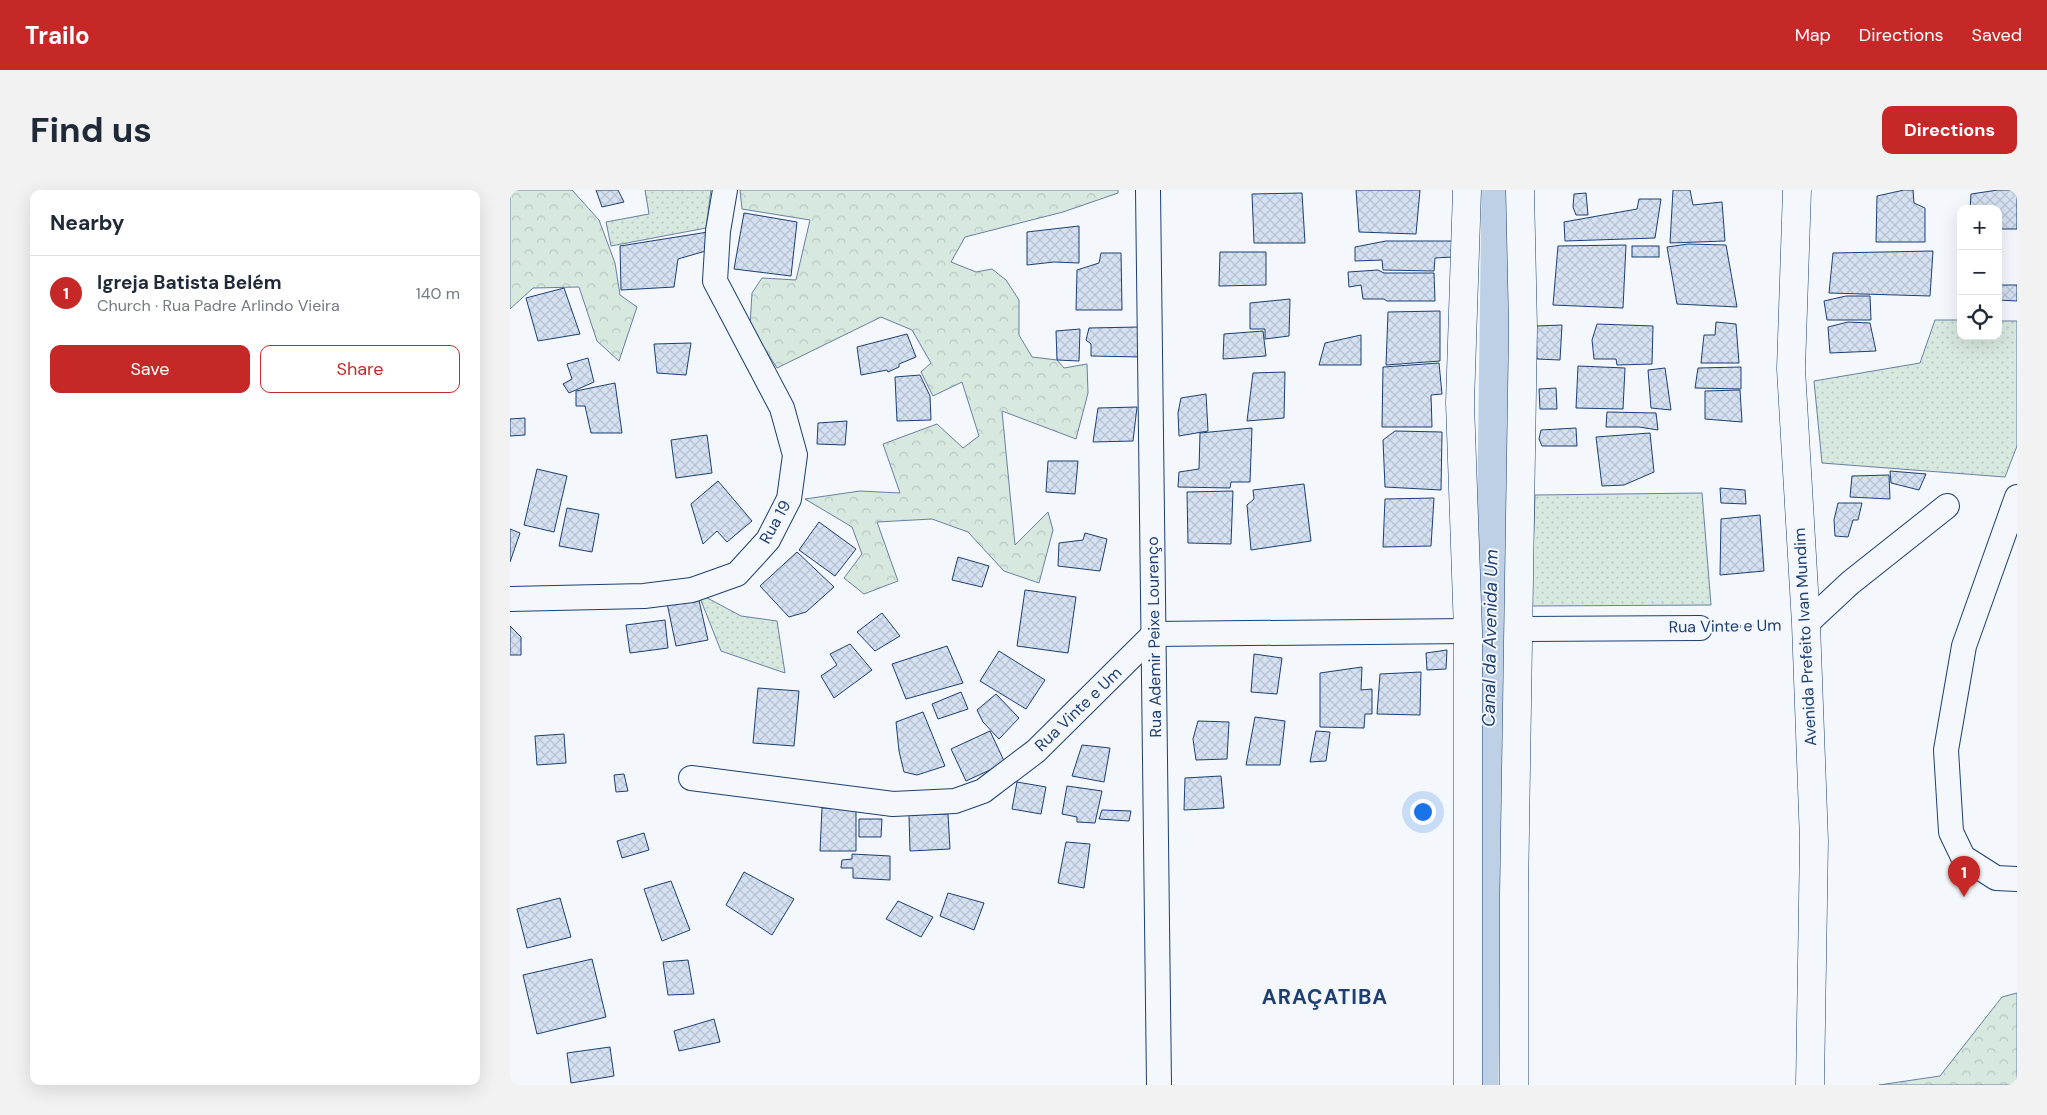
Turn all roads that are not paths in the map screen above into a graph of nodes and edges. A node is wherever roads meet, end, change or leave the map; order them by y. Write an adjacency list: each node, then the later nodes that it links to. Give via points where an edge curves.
1 (725, 190): 8 (street, Rua 19, via 715,281 782,408 795,455 789,499 768,540 737,574 692,590 644,596)
2 (1148, 190): 13 (street, Rua Ademir Peixe Lourenço)
3 (1467, 190): 12 (street, via 1460,403)
4 (1520, 190): 11 (street, via 1523,327)
5 (1797, 190): 9 (street, Avenida Prefeito Ivan Mundim, via 1791,369)
6 (2017, 497): 15 (street, via 1964,646 1946,750 1950,832 1963,857 1996,878)
7 (1947, 506): 9 (street, Rua Vinte e Um, via 1850,583)
8 (510, 599)
9 (1806, 624): 19 (street, Avenida Prefeito Ivan Mundim, via 1814,841)
10 (1700, 628): 11 (street, Rua Vinte e Um)
11 (1519, 629): 18 (street)
12 (1468, 630): 13 (street); 17 (street)
13 (1154, 634): 14 (street, Rua Vinte e Um, via 1036,751 983,791 955,801 893,804); 16 (street, Rua Ademir Peixe Lourenço)
14 (691, 778)
15 (2017, 879)
16 (1159, 1085)
17 (1468, 1085)
18 (1514, 1085)
19 (1810, 1085)

